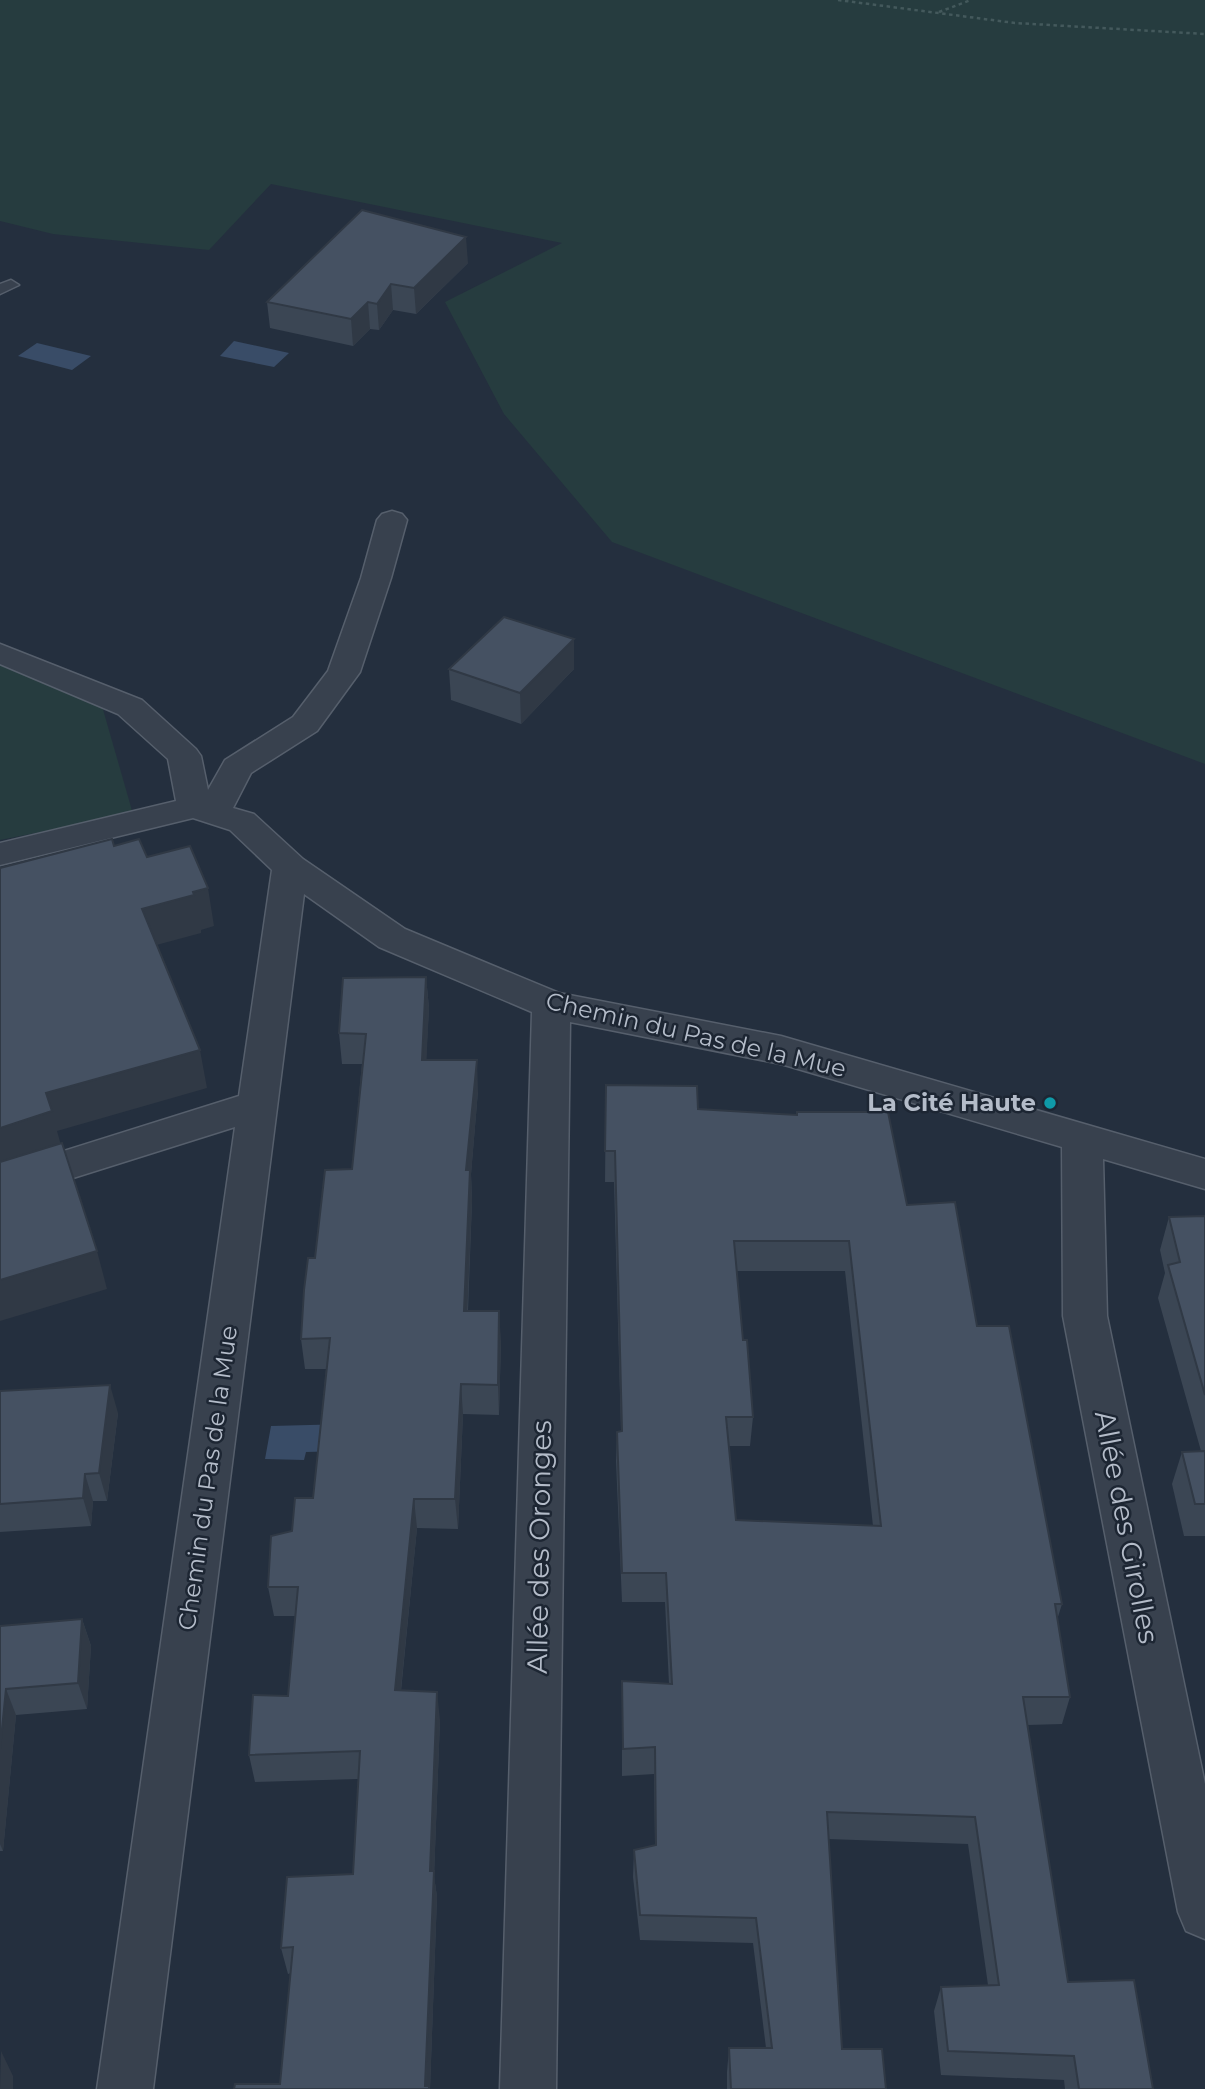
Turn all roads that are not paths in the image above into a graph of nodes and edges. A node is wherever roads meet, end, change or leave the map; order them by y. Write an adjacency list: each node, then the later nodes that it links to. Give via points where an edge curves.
1 (392, 520): 3 (street, via 344,672 305,724 237,767)
2 (0, 653): 3 (street, via 130,707 184,756)
3 (203, 810): 4 (street); 5 (street, Chemin du Pas de la Mue, via 242,822)
4 (0, 854)
5 (290, 867): 6 (street, Chemin du Pas de la Mue, via 392,938); 7 (street, Chemin du Pas de la Mue)
6 (551, 1005): 8 (street, Chemin du Pas de la Mue, via 780,1050); 13 (street, Allée des Oronges)
7 (258, 1105): 10 (street); 12 (street, Chemin du Pas de la Mue)
8 (1083, 1138): 9 (street, Chemin du Pas de la Mue); 11 (street, Allée des Girolles, via 1085,1316)
9 (1205, 1174)
10 (0, 1186)
11 (1205, 1912)
12 (125, 2089)
13 (528, 2089)

